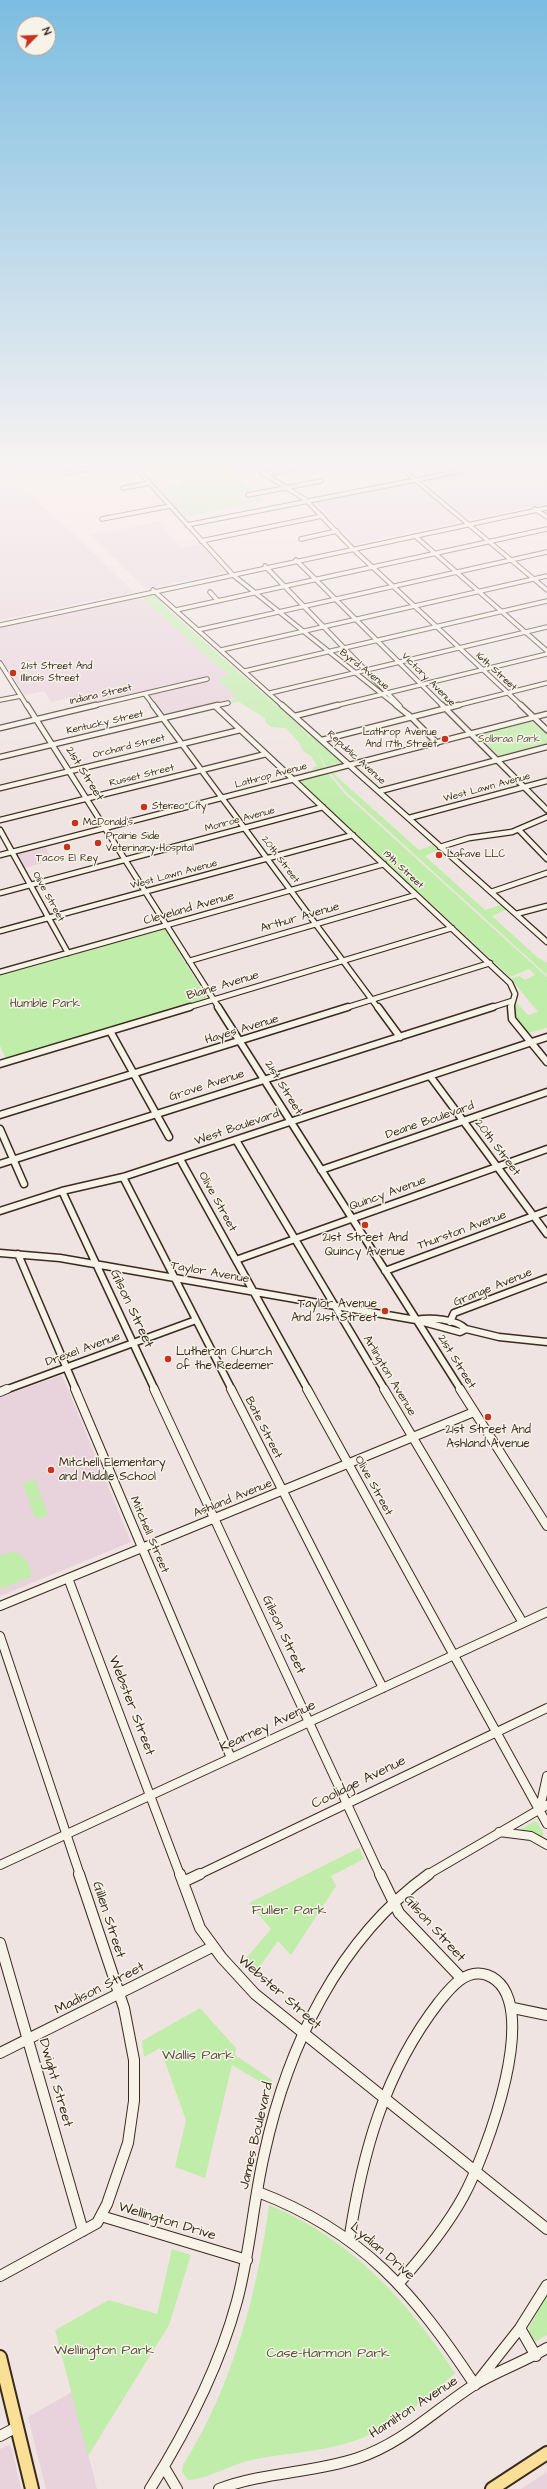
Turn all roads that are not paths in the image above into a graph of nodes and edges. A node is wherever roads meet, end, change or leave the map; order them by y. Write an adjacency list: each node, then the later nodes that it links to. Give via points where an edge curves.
1 (183, 584): 11 (street)
2 (244, 584): 14 (street, Byrd Avenue)
3 (282, 584): 10 (street)
4 (298, 584): 10 (street)
5 (320, 584): 15 (street, Victory Avenue)
6 (401, 584): 9 (street)
7 (470, 584): 12 (street)
8 (509, 584): 12 (street)
9 (393, 586): 15 (street); 19 (street, 16th Street)
10 (285, 587): 14 (street); 18 (street)
11 (154, 590): 20 (street, Republic Avenue); 24 (street)
12 (478, 591): 19 (street); 22 (street)
13 (210, 592): 16 (street)
14 (255, 593): 16 (street); 21 (street, Byrd Avenue)
15 (336, 599): 18 (street); 23 (street, Victory Avenue)
16 (218, 601): 20 (street)
17 (547, 601): 22 (street)
18 (304, 606): 21 (street); 25 (street)
19 (414, 606): 23 (street); 26 (street, 16th Street)
20 (176, 610): 28 (street, Republic Avenue)
21 (278, 612): 28 (street); 29 (street, Byrd Avenue)
22 (502, 612): 26 (street); 30 (street)
23 (356, 620): 25 (street); 31 (street, Victory Avenue)
24 (0, 623)
25 (324, 627): 29 (street); 32 (street)
26 (436, 627): 31 (street); 33 (street, 16th Street)
27 (547, 627): 30 (street)
28 (198, 630): 34 (street, Republic Avenue)
29 (302, 632): 34 (street); 36 (street, Byrd Avenue)
30 (526, 632): 33 (street); 35 (street)
31 (377, 641): 32 (street); 39 (street, Victory Avenue)
32 (345, 648): 36 (street); 40 (street)
33 (459, 648): 39 (street); 41 (street, 16th Street)
34 (221, 650): 42 (street, Republic Avenue)
35 (547, 651)
36 (328, 652): 42 (street); 44 (street, Byrd Avenue)
37 (547, 654): 41 (street)
38 (0, 662): 43 (street, 21st Street)
39 (399, 663): 40 (street); 48 (street, Victory Avenue)
40 (366, 670): 44 (street); 50 (street)
41 (483, 670): 48 (street); 51 (street, 16th Street)
42 (245, 672): 49 (street, Republic Avenue)
43 (6, 673): 45 (street); 54 (street, 21st Street)
44 (353, 673): 49 (street); 53 (street, Byrd Avenue)
45 (0, 674)
46 (207, 680): 52 (street, Indiana Street)
47 (547, 683): 51 (street)
48 (422, 685): 50 (street); 58 (street, Victory Avenue)
49 (270, 693): 60 (street, Republic Avenue)
50 (389, 693): 53 (street); 61 (street)
51 (508, 693): 58 (street); 63 (street, 16th Street)
52 (145, 694): 62 (street, 20th Street); 64 (street, Indiana Street)
53 (381, 695): 60 (street); 61 (street, Byrd Avenue)
54 (21, 696): 55 (street); 64 (street, 21st Street)
55 (0, 700)
56 (228, 703): 57 (street, Kentucky Street)
57 (215, 706): 62 (street, Kentucky Street); 66 (street, 19th Street)
58 (446, 709): 61 (street); 68 (street, Victory Avenue)
59 (547, 714): 63 (street, Lathrop Avenue)
60 (295, 716): 69 (street, Republic Avenue)
61 (411, 717): 69 (street); 70 (street)
62 (163, 718): 71 (street, 20th Street); 72 (street, Kentucky Street)
63 (534, 718): 67 (street, 16th Street); 68 (street, Lathrop Avenue)
64 (36, 720): 65 (street, Indiana Street); 72 (street, 21st Street)
65 (0, 728)
66 (240, 730): 71 (street, Orchard Street); 74 (street, 19th Street)
67 (547, 730)
68 (471, 734): 70 (street, Lathrop Avenue); 76 (street, Victory Avenue)
69 (322, 740): 77 (street, Republic Avenue)
70 (437, 743): 77 (street, Lathrop Avenue)
71 (182, 744): 78 (street, 20th Street); 79 (street, Orchard Street)
72 (52, 745): 75 (street, Kentucky Street); 79 (street, 21st Street)
73 (547, 747): 76 (street)
74 (266, 754): 78 (street, Russet Street); 80 (street, 19th Street)
75 (0, 757)
76 (497, 760): 82 (street, Victory Avenue); 84 (street)
77 (351, 765): 80 (street, Lathrop Avenue); 84 (street, Republic Avenue)
78 (202, 770): 85 (street, 20th Street); 86 (street, Russet Street)
79 (69, 771): 83 (street, Orchard Street); 86 (street, 21st Street)
80 (293, 780): 85 (street, Lathrop Avenue); 87 (street, 19th Street)
81 (547, 781): 82 (street, West Lawn Avenue)
82 (524, 787): 88 (street, Victory Avenue); 90 (street, West Lawn Avenue)
83 (0, 788)
84 (380, 791): 90 (street, Republic Avenue)
85 (223, 798): 92 (street, Lathrop Avenue); 93 (street, 20th Street)
86 (86, 799): 91 (street, Russet Street); 92 (street, 21st Street)
87 (323, 807): 93 (street, Monroe Avenue); 96 (street, 19th Street)
88 (547, 810)
89 (547, 817): 95 (street)
90 (409, 818): 97 (street, Republic Avenue)
91 (0, 820)
92 (105, 828): 98 (street, Lathrop Avenue); 102 (street, 21st Street)
93 (245, 828): 100 (street, 20th Street); 102 (street, Monroe Avenue)
94 (0, 830): 98 (street, Olive Street)
95 (519, 830): 97 (street, via 460,840); 101 (street)
96 (352, 835): 100 (street, West Lawn Avenue); 103 (street, 19th Street)
97 (440, 847): 108 (street, Republic Avenue)
98 (12, 852): 99 (street, Lathrop Avenue); 105 (street, Olive Street)
99 (0, 855)
100 (267, 858): 106 (street, 20th Street); 107 (street, West Lawn Avenue)
101 (547, 859)
102 (125, 860): 105 (street, Monroe Avenue); 107 (street, 21st Street)
103 (384, 864): 106 (street, Cleveland Avenue); 110 (street, 19th Street)
104 (547, 873): 108 (street)
105 (30, 885): 109 (street, Monroe Avenue); 113 (street, Olive Street)
106 (291, 890): 114 (street, 20th Street); 115 (street, Cleveland Avenue)
107 (145, 892): 113 (street, West Lawn Avenue); 115 (street, 21st Street)
108 (491, 892): 112 (street, Republic Avenue)
109 (0, 893)
110 (416, 895): 114 (street, Arthur Avenue); 116 (street, 19th Street)
111 (547, 906): 112 (street)
112 (516, 914): 119 (street, Republic Avenue)
113 (48, 918): 117 (street, West Lawn Avenue); 121 (street, Olive Street)
114 (316, 924): 122 (street, Arthur Avenue); 123 (street, 20th Street)
115 (166, 925): 121 (street, Cleveland Avenue); 122 (street, 21st Street)
116 (452, 928): 123 (street, Blaine Avenue); 124 (street, 19th Street)
117 (0, 931)
118 (547, 934): 119 (street)
119 (541, 936): 120 (street, Republic Avenue)
120 (547, 942)
121 (68, 953): 125 (street, Cleveland Avenue)
122 (189, 961): 126 (street, 21st Street)
123 (344, 961): 126 (street, Blaine Avenue); 127 (street, 20th Street)
124 (490, 963): 127 (street, Hayes Avenue); 128 (street, 19th Street, via 512,985 515,994)
125 (0, 972)
126 (213, 1000): 129 (street, Blaine Avenue); 132 (street, 21st Street)
127 (373, 1000): 130 (street, 20th Street); 132 (street, Hayes Avenue)
128 (512, 1001): 130 (street, Grove Avenue); 133 (street, 19th Street, via 512,1019)
129 (110, 1031): 135 (street, Blaine Avenue); 136 (street)
130 (400, 1037): 138 (street, Grove Avenue)
131 (547, 1037): 133 (street, West Boulevard)
132 (239, 1041): 136 (street, Hayes Avenue); 138 (street, 21st Street)
133 (531, 1043): 134 (street, 19th Street); 137 (street, West Boulevard)
134 (547, 1062)
135 (0, 1064)
136 (134, 1074): 140 (street); 141 (street, Hayes Avenue)
137 (430, 1076): 142 (street, West Boulevard); 143 (street, 20th Street)
138 (264, 1079): 140 (street, Grove Avenue); 142 (street, 21st Street)
139 (547, 1092): 143 (street, Deane Boulevard)
140 (157, 1114): 145 (street); 149 (street, Grove Avenue)
141 (0, 1115)
142 (291, 1121): 146 (street, West Boulevard); 152 (street, 21st Street)
143 (463, 1121): 151 (street, 20th Street); 152 (street, Deane Boulevard)
144 (0, 1129): 149 (street)
145 (168, 1137)
146 (236, 1140): 148 (street, West Boulevard); 161 (street, Arlington Avenue)
147 (547, 1149): 151 (street, Quincy Avenue)
148 (180, 1159): 153 (street, West Boulevard); 164 (street, Olive Street)
149 (14, 1160): 150 (street, Grove Avenue); 154 (street)
150 (0, 1164)
151 (497, 1167): 158 (street, 20th Street); 159 (street, Quincy Avenue)
152 (321, 1170): 159 (street, 21st Street)
153 (123, 1177): 155 (street, West Boulevard); 167 (street, Bate Street)
154 (24, 1184)
155 (62, 1191): 156 (street, West Boulevard); 165 (street, Gilson Street)
156 (0, 1211)
157 (547, 1211): 158 (street, Thurston Avenue)
158 (534, 1216): 160 (street, 20th Street); 166 (street, Thurston Avenue)
159 (352, 1219): 161 (street, Quincy Avenue); 166 (street, 21st Street)
160 (547, 1234)
161 (295, 1239): 164 (street, Quincy Avenue); 170 (street, Arlington Avenue)
162 (0, 1253): 163 (street, Taylor Avenue)
163 (18, 1254): 165 (street, Taylor Avenue); 177 (street, Mitchell Street)
164 (236, 1260): 169 (street, Olive Street)
165 (96, 1265): 167 (street, Taylor Avenue); 176 (street, Gilson Street)
166 (385, 1271): 172 (street, 21st Street)
167 (175, 1278): 169 (street, Taylor Avenue); 171 (street, Bate Street)
168 (547, 1278): 173 (street, Grange Avenue, via 454,1313)
169 (254, 1292): 170 (street, Taylor Avenue); 181 (street, Olive Street)
170 (335, 1306): 172 (street, Taylor Avenue); 180 (street, Arlington Avenue)
171 (196, 1320): 176 (street, Drexel Avenue); 182 (street, Bate Street)
172 (416, 1320): 173 (street, Taylor Avenue, via 424,1318); 174 (street, Taylor Avenue, via 460,1332); 179 (street, 21st Street)
173 (450, 1322): 174 (street, Taylor Avenue, via 462,1325)
174 (466, 1329): 175 (street, Taylor Avenue, via 499,1337)
175 (547, 1342)
176 (133, 1344): 177 (street, Drexel Avenue); 183 (street, Gilson Street)
177 (66, 1368): 178 (street, Drexel Avenue); 185 (street, Mitchell Street)
178 (0, 1392)
179 (474, 1412): 180 (street, Ashland Avenue); 184 (street, 21st Street)
180 (412, 1437): 181 (street, Ashland Avenue); 189 (street, Arlington Avenue)
181 (348, 1463): 182 (street, Ashland Avenue); 191 (street, Olive Street)
182 (282, 1490): 183 (street, Ashland Avenue); 192 (street, Bate Street)
183 (214, 1518): 185 (street, Ashland Avenue); 194 (street, Gilson Street)
184 (547, 1526)
185 (142, 1548): 186 (street, Ashland Avenue); 196 (street, Mitchell Street)
186 (68, 1578): 187 (street, Ashland Avenue); 198 (street, Webster Street)
187 (0, 1606)
188 (547, 1612): 189 (street, Kearney Avenue)
189 (523, 1623): 191 (street, Kearney Avenue)
190 (0, 1636): 203 (street, Gillen Street)
191 (454, 1655): 192 (street, Kearney Avenue); 195 (street, Olive Street)
192 (383, 1688): 194 (street, Kearney Avenue)
193 (547, 1708): 195 (street, Coolidge Avenue)
194 (309, 1722): 196 (street, Kearney Avenue); 199 (street, Gilson Street)
195 (495, 1731): 199 (street, Coolidge Avenue); 200 (street, Olive Street)
196 (231, 1758): 198 (street, Kearney Avenue)
197 (547, 1776): 200 (street)
198 (150, 1796): 203 (street, Kearney Avenue); 206 (street, Webster Street)
199 (347, 1803): 206 (street, Coolidge Avenue); 207 (street, Gilson Street)
200 (543, 1806): 201 (street, Olive Street); 202 (street, James Boulevard)
201 (547, 1824)
202 (499, 1832): 204 (street, via 531,1836); 207 (street, James Boulevard, via 437,1866)
203 (66, 1834): 205 (street, Kearney Avenue); 211 (street, Gillen Street)
204 (547, 1845)
205 (0, 1865)
206 (183, 1882): 209 (street, Webster Street, via 200,1928)
207 (393, 1903): 210 (street, Gilson Street, via 399,1913); 214 (street, James Boulevard, via 345,1960)
208 (0, 1943): 215 (street, Dwight Street)
209 (212, 1947): 211 (street, Madison Street); 214 (street, Webster Street, via 244,1984)
210 (461, 1978): 212 (street, Gilson Street, via 479,1973 496,1980 507,1992); 217 (street, via 417,2031)
211 (119, 1994): 215 (street, Madison Street); 220 (street, Gillen Street, via 132,2045 134,2101 122,2163)
212 (513, 2008): 213 (street); 218 (street, via 512,2038 502,2097)
213 (547, 2015)
214 (303, 2033): 217 (street, Webster Street); 219 (street, James Boulevard, via 274,2112)
215 (28, 2040): 216 (street, Madison Street); 222 (street, Dwight Street)
216 (0, 2053)
217 (383, 2097): 218 (street, Webster Street); 223 (street, via 361,2167)
218 (476, 2172): 221 (street, Webster Street); 226 (street, via 444,2228)
219 (258, 2192): 223 (street, Lydian Drive, via 293,2206); 224 (street, James Boulevard)
220 (101, 2216): 222 (street, Wellington Drive, via 97,2223); 224 (street, Wellington Drive)
221 (547, 2229)
222 (83, 2231): 225 (street, Wellington Drive)
223 (349, 2240): 226 (street, Lydian Drive)
224 (247, 2260): 236 (street, James Boulevard, via 219,2358 201,2400)
225 (0, 2276)
226 (399, 2283): 232 (street, Lydian Drive, via 432,2323)
227 (547, 2285): 228 (street)
228 (520, 2328): 230 (street); 232 (street)
229 (547, 2348): 230 (street, Hamilton Avenue)
230 (536, 2356): 232 (street, Hamilton Avenue)
231 (0, 2357): 233 (main road)
232 (475, 2385): 240 (street, Hamilton Avenue, via 399,2438 366,2455 339,2463 266,2474)
233 (17, 2427): 234 (street); 237 (main road)
234 (0, 2436)
235 (547, 2453): 241 (main road)
236 (164, 2466): 238 (street, James Boulevard); 239 (street)
237 (32, 2489)
238 (150, 2489)
239 (177, 2489)
240 (219, 2489)
241 (492, 2489)

